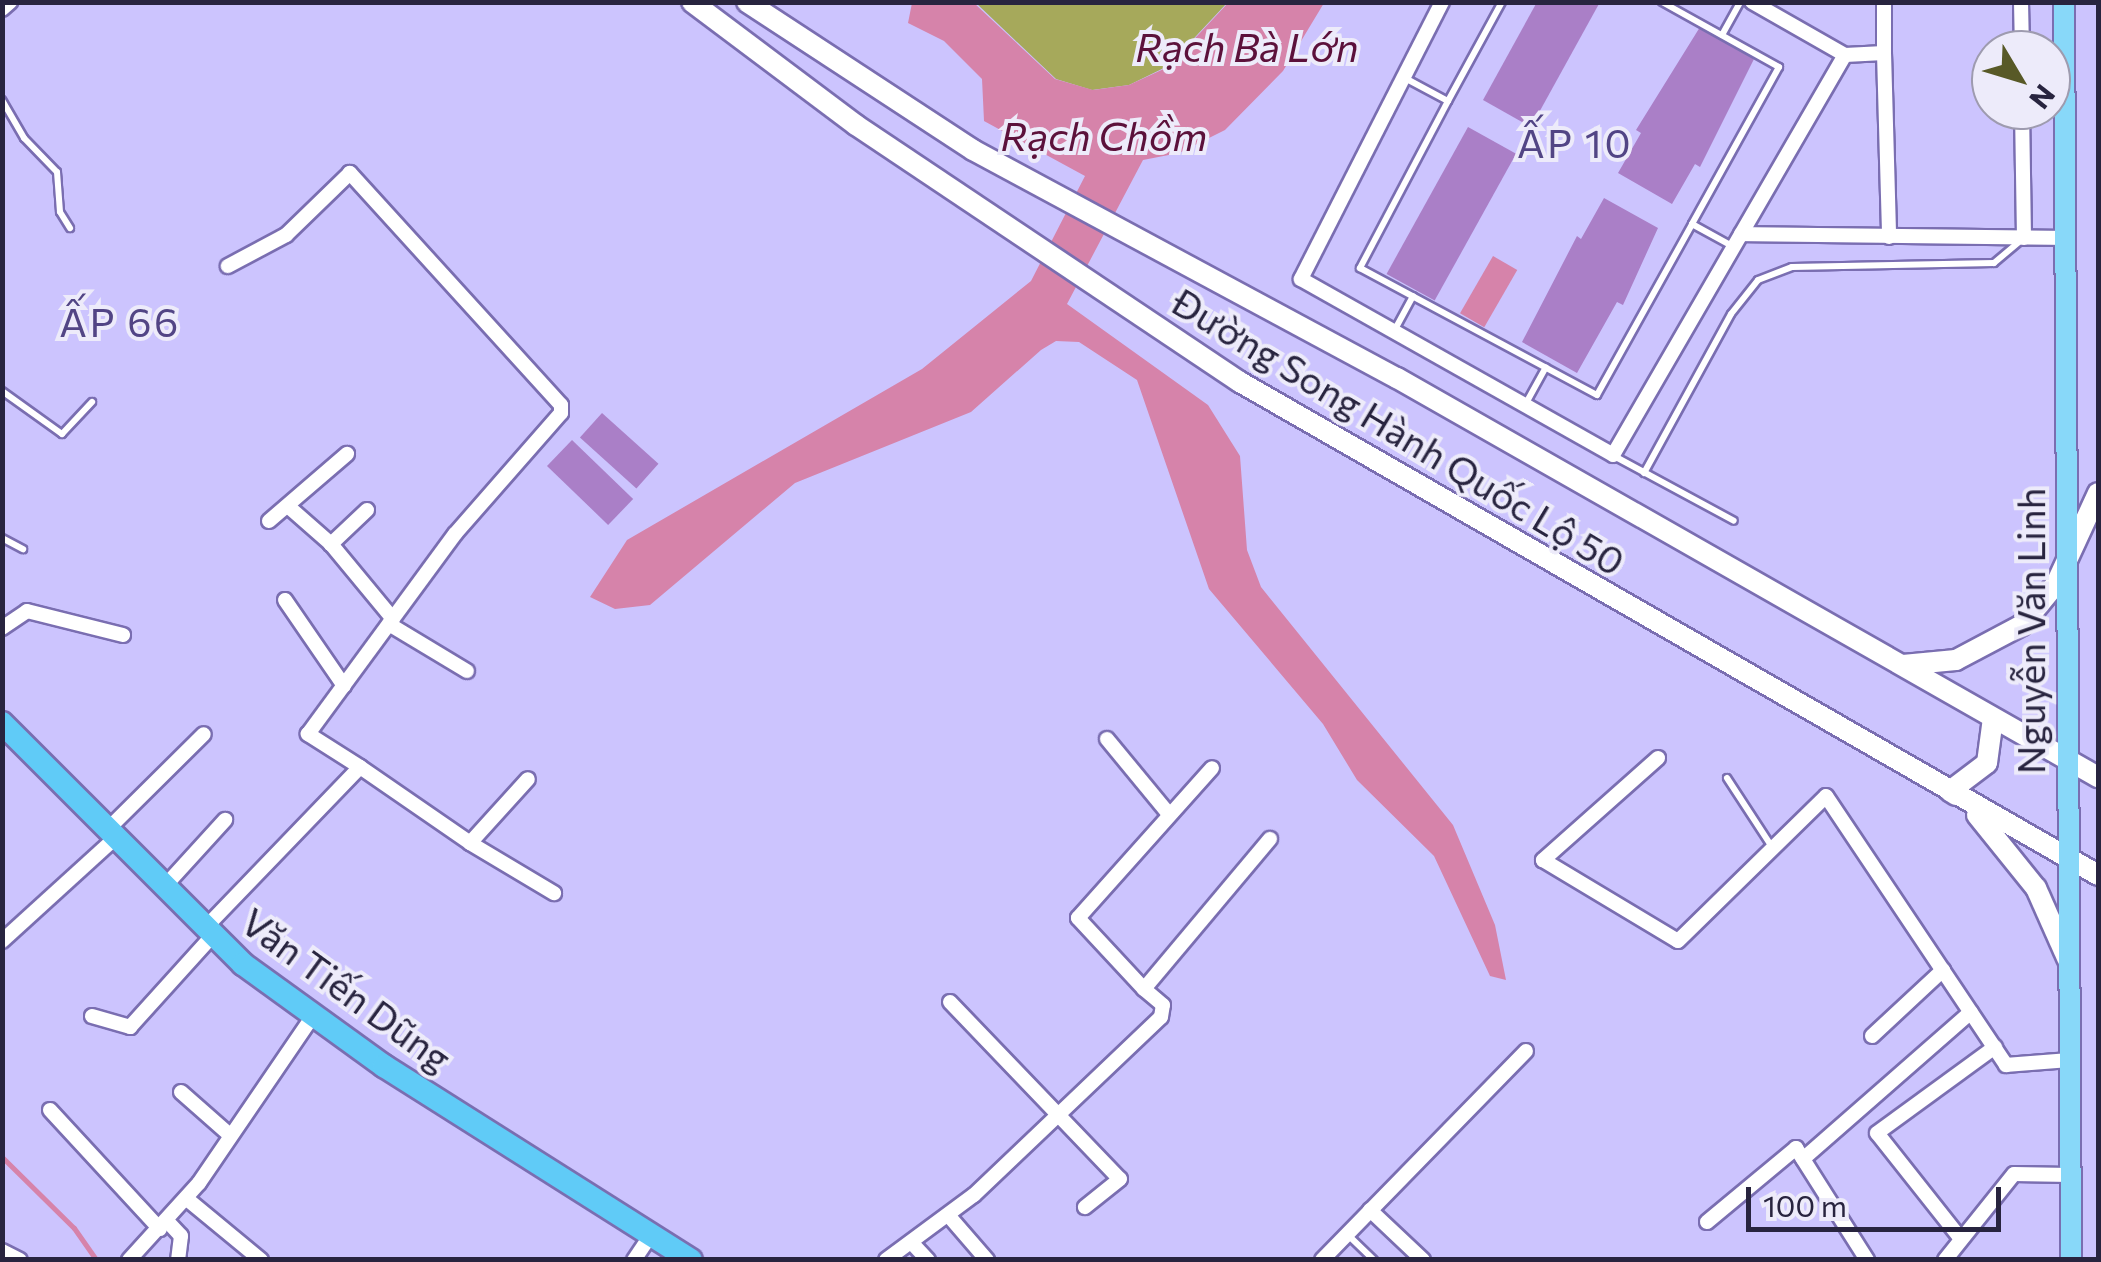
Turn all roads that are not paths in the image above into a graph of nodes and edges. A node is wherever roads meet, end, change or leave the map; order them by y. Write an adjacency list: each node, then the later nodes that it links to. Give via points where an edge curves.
1 (10, 2): 12 (street)
2 (692, 2): 64 (main road, Đường Song Hành Quốc Lộ 50, via 1095,288 1379,466)
3 (748, 2): 50 (main road, Đường Song Hành Quốc Lộ 50, via 888,100 1397,378)
4 (1442, 2): 17 (street)
5 (1502, 2): 19 (lane)
6 (1662, 2): 14 (lane)
7 (1740, 2): 14 (lane)
8 (1752, 2): 16 (street)
9 (1884, 2): 15 (street)
10 (2021, 2): 13 (street)
11 (2064, 2): 25 (main road, Nguyễn Văn Linh)
12 (2, 9)
13 (2022, 30)
14 (1722, 35): 21 (lane, via 1779,67)
15 (1884, 52): 16 (street); 23 (street)
16 (1845, 54): 26 (street)
17 (1402, 77): 19 (lane); 29 (street, via 1301,279)
18 (2, 100): 22 (lane, via 24,138 57,172 60,212)
19 (1448, 101): 28 (lane, via 1360,268)
20 (2022, 130): 24 (street)
21 (1692, 224): 26 (lane); 30 (lane, via 1597,395)
22 (70, 228)
23 (1889, 237): 24 (street); 26 (street)
24 (2024, 238): 25 (street); 36 (lane, via 1994,263 1792,267 1758,280 1731,314)
25 (2064, 238): 45 (main road, Nguyễn Văn Linh)
26 (1737, 240): 35 (street)
27 (228, 266): 47 (street, via 286,235 350,173 561,405)
28 (1413, 296): 29 (lane); 30 (lane)
29 (1392, 334): 33 (street)
30 (1546, 367): 33 (lane)
31 (2, 391): 32 (lane, via 62,434)
32 (92, 402)
33 (1524, 406): 35 (street)
34 (348, 454): 38 (street)
35 (1613, 456): 36 (lane)
36 (1644, 473): 40 (lane)
37 (2098, 493): 45 (main road)
38 (290, 508): 41 (street); 43 (street)
39 (366, 510): 43 (street)
40 (1734, 521)
41 (269, 522)
42 (2, 538): 44 (lane)
43 (331, 544): 47 (street)
44 (24, 549)
45 (2064, 568): 50 (main road, via 2035,613 1992,646 1938,664); 58 (main road, Nguyễn Văn Linh)
46 (286, 600): 52 (street)
47 (391, 622): 51 (street); 52 (street)
48 (2, 628): 49 (street, via 28,611)
49 (123, 634)
50 (1900, 665): 53 (main road, Đường Song Hành Quốc Lộ 50)
51 (467, 671)
52 (344, 686): 59 (street, via 308,734)
53 (1993, 718): 58 (main road, Đường Song Hành Quốc Lộ 50); 64 (main road, via 1988,763)
54 (2, 723): 67 (highway, Văn Tiến Dũng)
55 (204, 734): 67 (street)
56 (1107, 739): 65 (street)
57 (1658, 758): 70 (street, via 1544,860 1678,941)
58 (2066, 759): 62 (main road, Đường Song Hành Quốc Lộ 50); 71 (main road, Nguyễn Văn Linh)
59 (360, 767): 69 (street); 75 (street)
60 (1212, 768): 65 (street)
61 (1727, 778): 70 (lane)
62 (2098, 778)
63 (528, 779): 69 (street)
64 (1950, 790): 71 (main road, Đường Song Hành Quốc Lộ 50); 77 (main road, via 2022,866)
65 (1168, 814): 79 (street, via 1078,918)
66 (225, 820): 73 (street)
67 (112, 834): 73 (highway, Văn Tiến Dũng); 76 (street)
68 (1270, 839): 79 (street)
69 (470, 843): 74 (street)
70 (1773, 848): 78 (street, via 1826,796)
71 (2067, 857): 72 (main road, Đường Song Hành Quốc Lộ 50); 77 (main road, Nguyễn Văn Linh)
72 (2098, 875)
73 (164, 886): 75 (highway, Văn Tiến Dũng)
74 (554, 893)
75 (209, 931): 82 (street, via 130,1027); 83 (highway, Văn Tiến Dũng)
76 (2, 941)
77 (2068, 960): 87 (main road, Nguyễn Văn Linh)
78 (1943, 970): 81 (street); 84 (street)
79 (1144, 989): 90 (street, via 1163,1005 1161,1017)
80 (950, 1002): 90 (street)
81 (1971, 1012): 85 (street); 92 (street)
82 (92, 1016)
83 (313, 1016): 91 (street); 101 (highway, Văn Tiến Dũng)
84 (1872, 1036)
85 (1995, 1048): 87 (street, via 2006,1065); 102 (street, via 1877,1133)
86 (1526, 1051): 96 (street)
87 (2069, 1060): 93 (main road, Nguyễn Văn Linh)
88 (181, 1092): 91 (street)
89 (50, 1110): 99 (street)
90 (1058, 1116): 95 (street, via 1120,1178); 97 (street)
91 (230, 1136): 94 (street)
92 (1802, 1159): 98 (street, via 1796,1148); 117 (street)
93 (2070, 1175): 102 (street, via 2014,1174); 119 (main road, Nguyễn Văn Linh)
94 (187, 1198): 99 (street); 108 (street)
95 (1085, 1207)
96 (1370, 1210): 100 (street); 116 (street)
97 (948, 1214): 103 (street); 113 (street)
98 (1707, 1222)
99 (164, 1226): 105 (street); 107 (street, via 181,1236)
100 (1347, 1234): 114 (street); 115 (lane)
101 (652, 1235): 109 (street); 110 (highway, Văn Tiến Dũng)
102 (1961, 1239): 118 (street)
103 (911, 1242): 111 (street); 112 (street)
104 (2, 1251): 106 (street)
105 (134, 1255)
106 (20, 1260)
107 (178, 1260)
108 (262, 1260)
109 (634, 1260)
110 (691, 1260)
111 (886, 1260)
112 (928, 1260)
113 (987, 1260)
114 (1322, 1260)
115 (1374, 1260)
116 (1423, 1260)
117 (1868, 1260)
118 (1944, 1260)
119 (2070, 1260)

